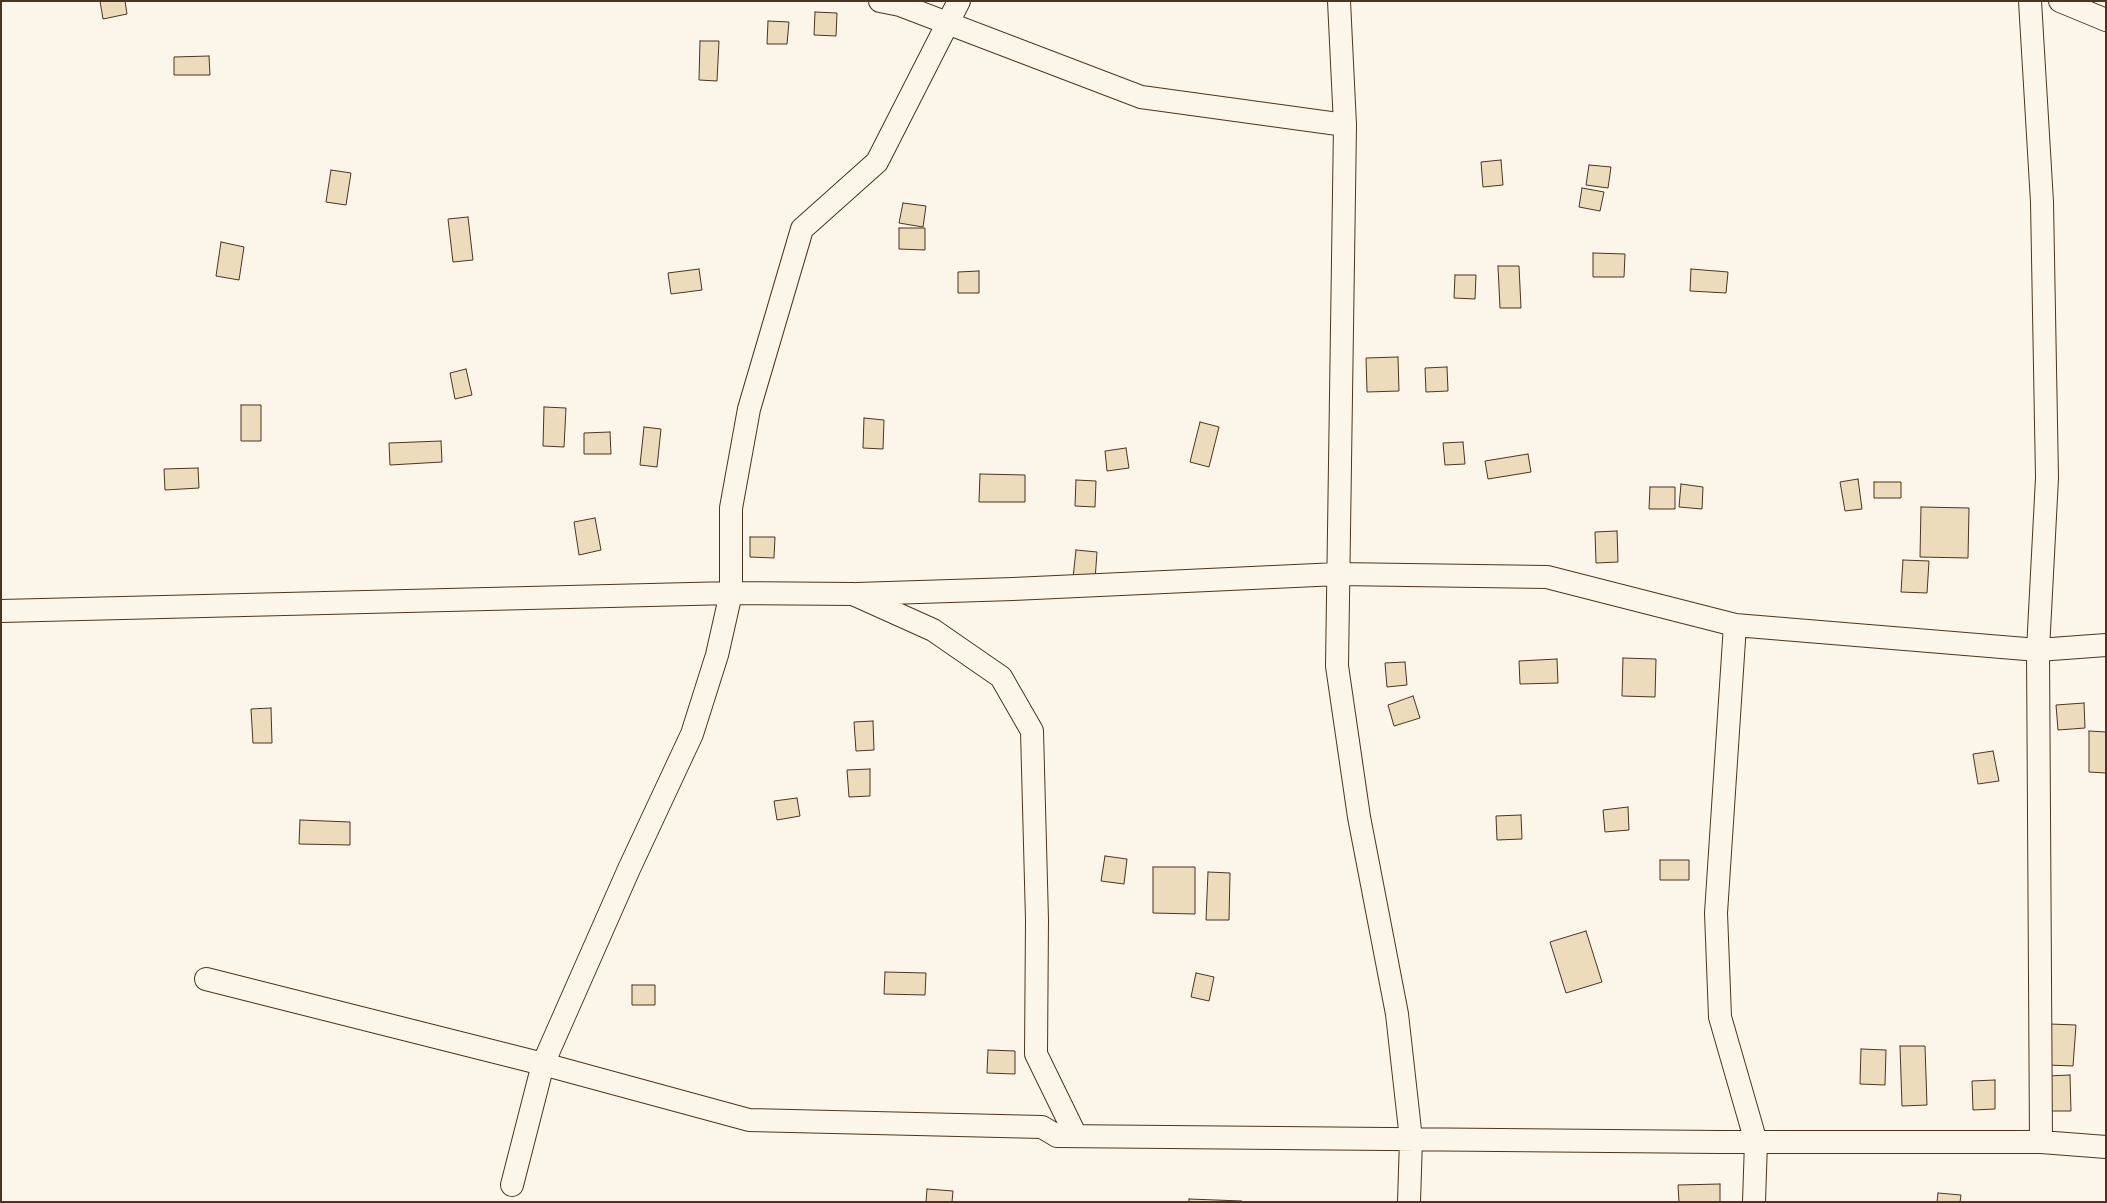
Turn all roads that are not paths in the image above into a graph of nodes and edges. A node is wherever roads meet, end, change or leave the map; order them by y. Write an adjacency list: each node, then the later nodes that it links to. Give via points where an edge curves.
1 (880, 1): 7 (street, via 900,4)
2 (959, 1): 7 (street)
3 (1339, 1): 8 (street)
4 (2030, 1): 15 (street, via 2042,202 2047,478)
5 (2060, 1): 6 (street)
6 (2106, 20)
7 (946, 24): 8 (street, via 1141,97); 10 (street, via 877,162 802,229 749,409 731,508)
8 (1345, 125): 9 (street)
9 (1338, 574): 11 (street); 13 (street, via 1547,577); 19 (street, via 1337,666 1359,817 1397,1014)
10 (731, 593): 11 (street); 12 (street); 17 (street, via 717,655 692,734)
11 (853, 594): 18 (street, via 933,630 1001,677 1032,731 1037,920 1036,1054)
12 (1, 611)
13 (1735, 625): 15 (street); 20 (street, via 1716,928 1720,1017)
14 (2106, 645): 15 (street)
15 (2038, 650): 21 (street)
16 (206, 979): 17 (street)
17 (543, 1064): 18 (street, via 749,1120 1042,1127 1058,1136); 23 (street)
18 (1076, 1136): 19 (street)
19 (1411, 1139): 20 (street); 24 (street)
20 (1756, 1142): 21 (street); 25 (street)
21 (2040, 1142): 22 (street)
22 (2106, 1147)
23 (512, 1185)
24 (1409, 1202)
25 (1754, 1202)

